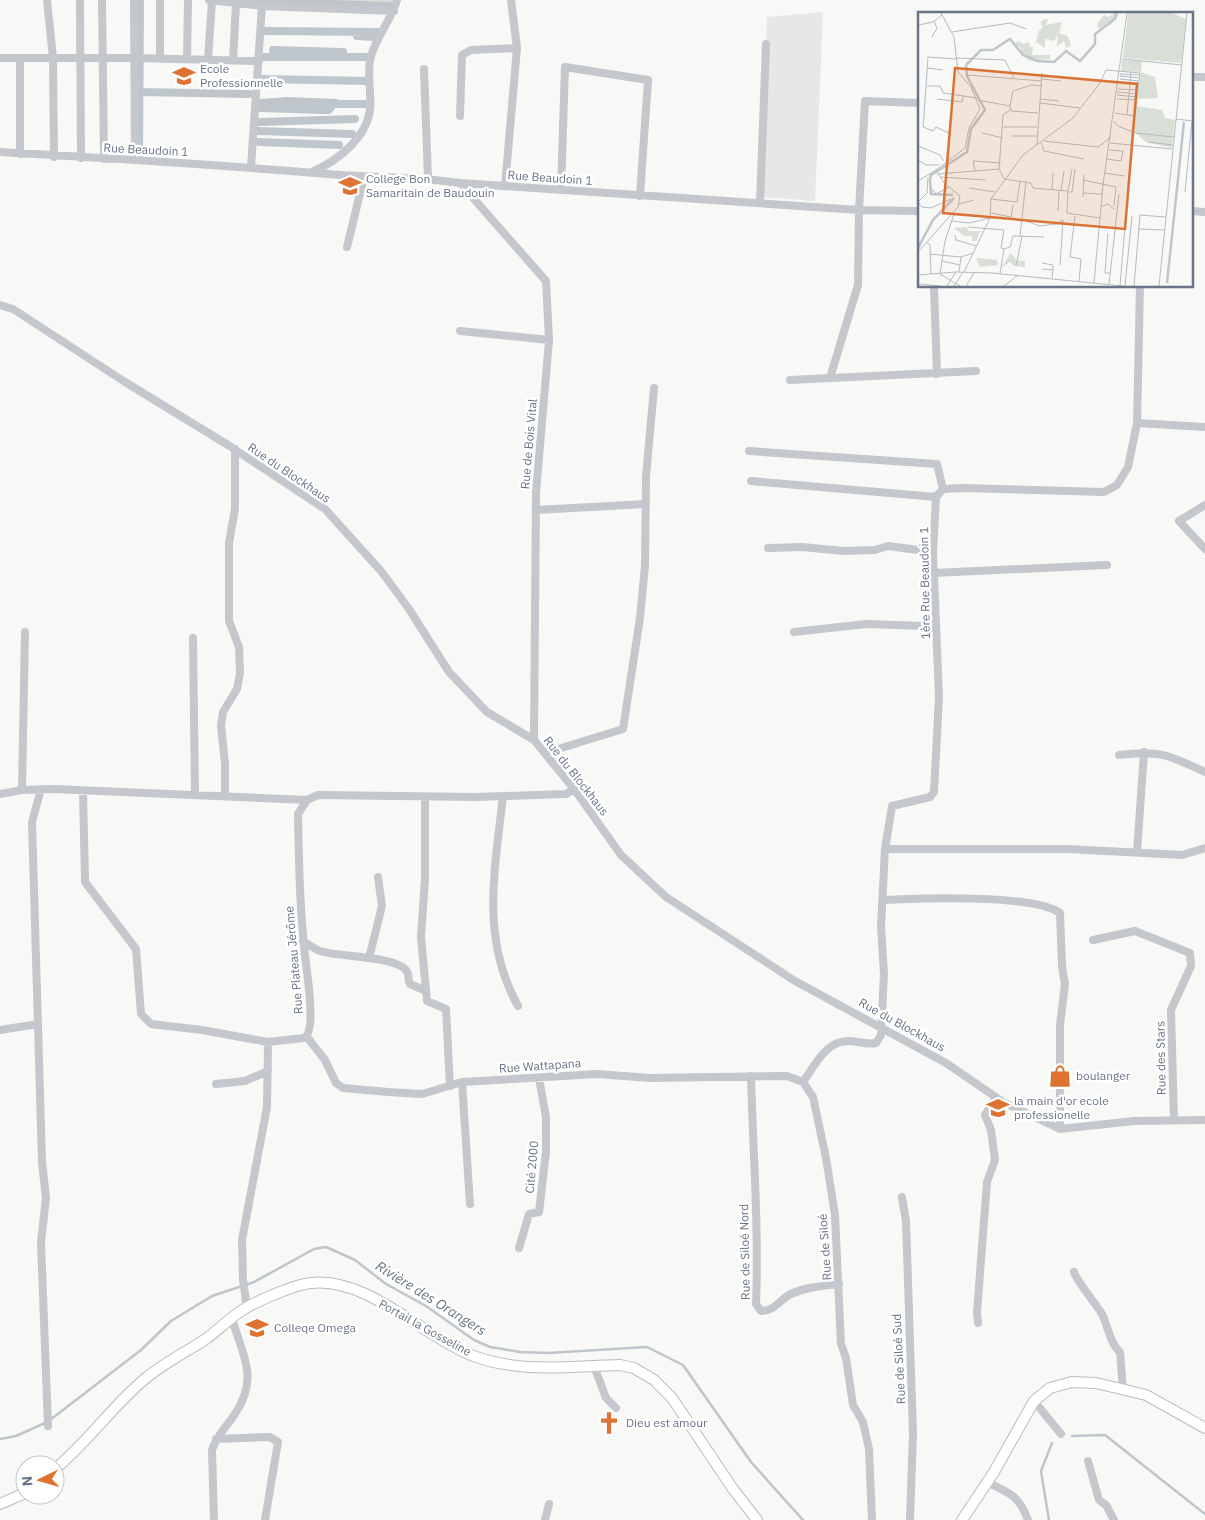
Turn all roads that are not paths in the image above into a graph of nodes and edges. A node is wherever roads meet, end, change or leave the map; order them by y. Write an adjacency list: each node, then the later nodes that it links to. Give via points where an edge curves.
1 (47, 0): 17 (street)
2 (80, 0): 18 (street)
3 (102, 0): 19 (street)
4 (134, 0): 20 (street)
5 (160, 0): 21 (street)
6 (188, 0): 22 (street)
7 (210, 0): 10 (street); 23 (street)
8 (397, 0): 12 (street)
9 (511, 0): 14 (street)
10 (236, 3): 11 (street); 24 (street)
11 (262, 6): 12 (street); 25 (street)
12 (394, 11): 38 (street, via 383,26 370,58 370,110 363,132 329,163)
13 (766, 44): 45 (street)
14 (517, 48): 30 (street, via 471,50 462,56); 42 (street)
15 (0, 58): 16 (street)
16 (20, 58): 17 (street); 32 (street)
17 (53, 58): 18 (street); 33 (street)
18 (79, 58): 19 (street); 34 (street)
19 (103, 58): 20 (street); 35 (street)
20 (137, 58): 21 (street); 36 (street)
21 (160, 59): 22 (street)
22 (187, 59): 23 (street)
23 (208, 60): 24 (street)
24 (233, 61): 25 (street)
25 (259, 61): 37 (street)
26 (424, 69): 40 (street)
27 (1192, 77): 28 (street)
28 (1205, 77)
29 (918, 103): 46 (street, via 865,101)
30 (460, 116)
31 (0, 152): 32 (street, Rue Beaudoin 1)
32 (20, 154): 33 (street, Rue Beaudoin 1)
33 (54, 157): 34 (street, Rue Beaudoin 1)
34 (81, 158): 35 (street, Rue Beaudoin 1)
35 (104, 159): 36 (street, Rue Beaudoin 1)
36 (135, 160): 37 (street, Rue Beaudoin 1)
37 (252, 168): 38 (street, Rue Beaudoin 1)
38 (311, 173): 39 (street, Rue Beaudoin 1)
39 (364, 177): 40 (street, Rue Beaudoin 1); 50 (street)
40 (428, 178): 41 (street, Rue Beaudoin 1)
41 (460, 183): 42 (street, Rue Beaudoin 1); 55 (street, Rue de Bois Vital, via 546,281)
42 (505, 186): 43 (street, Rue Beaudoin 1)
43 (561, 190): 44 (street, Rue Beaudoin 1); 44 (street, via 565,67 648,80)
44 (640, 196): 45 (street, Rue Beaudoin 1)
45 (760, 203): 46 (street, Rue Beaudoin 1)
46 (859, 210): 47 (street, Rue Beaudoin 1); 58 (street, via 858,285)
47 (918, 211)
48 (1192, 211): 49 (street)
49 (1205, 212)
50 (347, 247)
51 (934, 288): 57 (street)
52 (1140, 288): 61 (street)
53 (0, 305): 63 (street, Rue du Blockhaus, via 13,309)
54 (460, 331): 55 (street)
55 (549, 340): 70 (street, Rue de Bois Vital)
56 (976, 371): 57 (street)
57 (937, 374): 58 (street)
58 (830, 378): 59 (street)
59 (790, 380)
60 (654, 388): 68 (street)
61 (1137, 424): 62 (street); 66 (street, via 1128,467 1117,485 1104,492)
62 (1205, 427)
63 (235, 449): 80 (street, Rue du Blockhaus, via 325,509 381,571 449,672 487,712); 91 (street, via 235,509 229,543 229,621 239,647 240,673 237,689 223,712 221,725)
64 (748, 451): 66 (street, via 937,464)
65 (751, 481): 67 (street)
66 (943, 489): 67 (street)
67 (936, 497): 73 (street, 1ère Rue Beaudoin 1)
68 (646, 504): 70 (street); 82 (street, via 640,618 623,728)
69 (1205, 505): 72 (street, via 1179,521)
70 (536, 510): 80 (street, Rue de Bois Vital)
71 (768, 548): 73 (street, via 844,551 875,550 888,546)
72 (1205, 549)
73 (934, 552): 75 (street, 1ère Rue Beaudoin 1)
74 (1108, 565): 75 (street)
75 (934, 573): 76 (street, 1ère Rue Beaudoin 1)
76 (936, 630): 78 (street, via 924,626 845,624 826,630); 96 (street, 1ère Rue Beaudoin 1, via 939,697 934,792 930,797 892,806)
77 (25, 632): 87 (street)
78 (794, 632)
79 (193, 638): 90 (street)
80 (534, 740): 82 (street, Rue du Blockhaus)
81 (1144, 752): 83 (street); 84 (street, via 1170,756); 97 (street)
82 (545, 753): 86 (street, Rue du Blockhaus)
83 (1118, 755)
84 (1205, 772)
85 (41, 789): 87 (street); 88 (street); 105 (street, via 32,822)
86 (574, 789): 92 (street, via 566,794); 106 (street, Rue du Blockhaus, via 621,855 666,897 795,981)
87 (22, 790): 89 (street)
88 (83, 791): 90 (street); 109 (street, via 85,882 136,949 142,1014 147,1022)
89 (0, 794)
90 (195, 795): 91 (street)
91 (225, 796): 94 (street)
92 (502, 796): 93 (street); 104 (street, via 492,907 504,975)
93 (425, 797): 94 (street, via 318,795); 103 (street, via 421,937)
94 (307, 800): 101 (street, Rue Plateau Jérôme, via 298,814)
95 (1205, 848): 97 (street, via 1182,855)
96 (886, 849): 97 (street); 99 (street, 1ère Rue Beaudoin 1)
97 (1137, 852)
98 (378, 877): 102 (street, via 382,906)
99 (883, 900): 106 (street, 1ère Rue Beaudoin 1); 120 (street, via 1004,900 1052,907 1060,913 1065,984 1060,1025)
100 (1092, 940): 118 (street, Rue des Stars, via 1135,931 1190,953 1191,966 1171,1010)
101 (303, 941): 102 (street, via 329,953); 108 (street, Rue Plateau Jérôme, via 310,998)
102 (369, 958): 103 (street, via 402,967 410,984)
103 (426, 991): 116 (street, via 427,1001 446,1009)
104 (518, 1006)
105 (38, 1024): 107 (street); 133 (street, via 46,1198 41,1242)
106 (881, 1026): 114 (street, via 881,1035 876,1042 836,1042 824,1051); 117 (street, Rue du Blockhaus, via 946,1063)
107 (0, 1030)
108 (307, 1037): 109 (street); 116 (street, Rue Wattapana, via 325,1060 336,1083 343,1088 422,1094)
109 (268, 1042): 110 (street)
110 (268, 1071): 115 (street, via 245,1081); 126 (street, via 267,1107 242,1240)
111 (751, 1076): 112 (street, Rue Wattapana, via 650,1078 596,1074); 114 (street, Rue Wattapana, via 786,1076); 125 (street, Rue de Siloé Nord, via 758,1238 756,1304 761,1311 767,1312 790,1294)
112 (539, 1078): 113 (street, Rue Wattapana); 123 (street, Cité 2000, via 546,1117 546,1152 539,1212 529,1214)
113 (462, 1082): 116 (street, Rue Wattapana); 122 (street)
114 (803, 1082): 125 (street, Rue de Siloé, via 813,1097 826,1158 835,1215)
115 (216, 1084)
116 (450, 1086)
117 (996, 1097): 120 (street, Rue du Blockhaus); 128 (street, via 985,1115 991,1130 995,1160 988,1182)
118 (1174, 1119): 119 (street); 120 (street)
119 (1205, 1120)
120 (1060, 1129)
121 (902, 1197): 148 (street, Rue de Siloé Sud, via 906,1221 913,1432)
122 (470, 1204)
123 (519, 1248)
124 (1074, 1272): 130 (street, via 1101,1313 1115,1348 1120,1352)
125 (839, 1284): 147 (street, Rue de Siloé, via 841,1344 853,1405 863,1422 870,1448)
126 (247, 1308): 127 (street, Portail la Gosseline); 129 (street, Portail la Gosseline, via 309,1283 336,1284 411,1318 477,1357 525,1368)
127 (232, 1319): 136 (street, via 249,1374 248,1386 242,1403); 137 (street, Portail la Gosseline, via 146,1378)
128 (978, 1323)
129 (594, 1366): 132 (street, via 606,1398); 146 (street, Portail la Gosseline, via 627,1367 654,1380 672,1398 733,1490)
130 (1123, 1390): 131 (street, via 1096,1383 1072,1382 1050,1388); 134 (street, via 1146,1395)
131 (1034, 1401): 135 (street); 139 (street)
132 (616, 1408)
133 (48, 1426)
134 (1205, 1428)
135 (1061, 1434)
136 (216, 1439): 143 (street, via 212,1450); 144 (street, via 270,1437 278,1442)
137 (65, 1459)
138 (1088, 1461): 151 (street, via 1100,1500)
139 (987, 1482): 149 (street); 150 (street, via 1017,1498)
140 (15, 1497): 141 (street)
141 (0, 1504)
142 (549, 1504): 145 (street)
143 (214, 1520)
144 (265, 1520)
145 (545, 1520)
146 (757, 1520)
147 (872, 1520)
148 (910, 1520)
149 (962, 1520)
150 (1028, 1520)
151 (1114, 1520)

